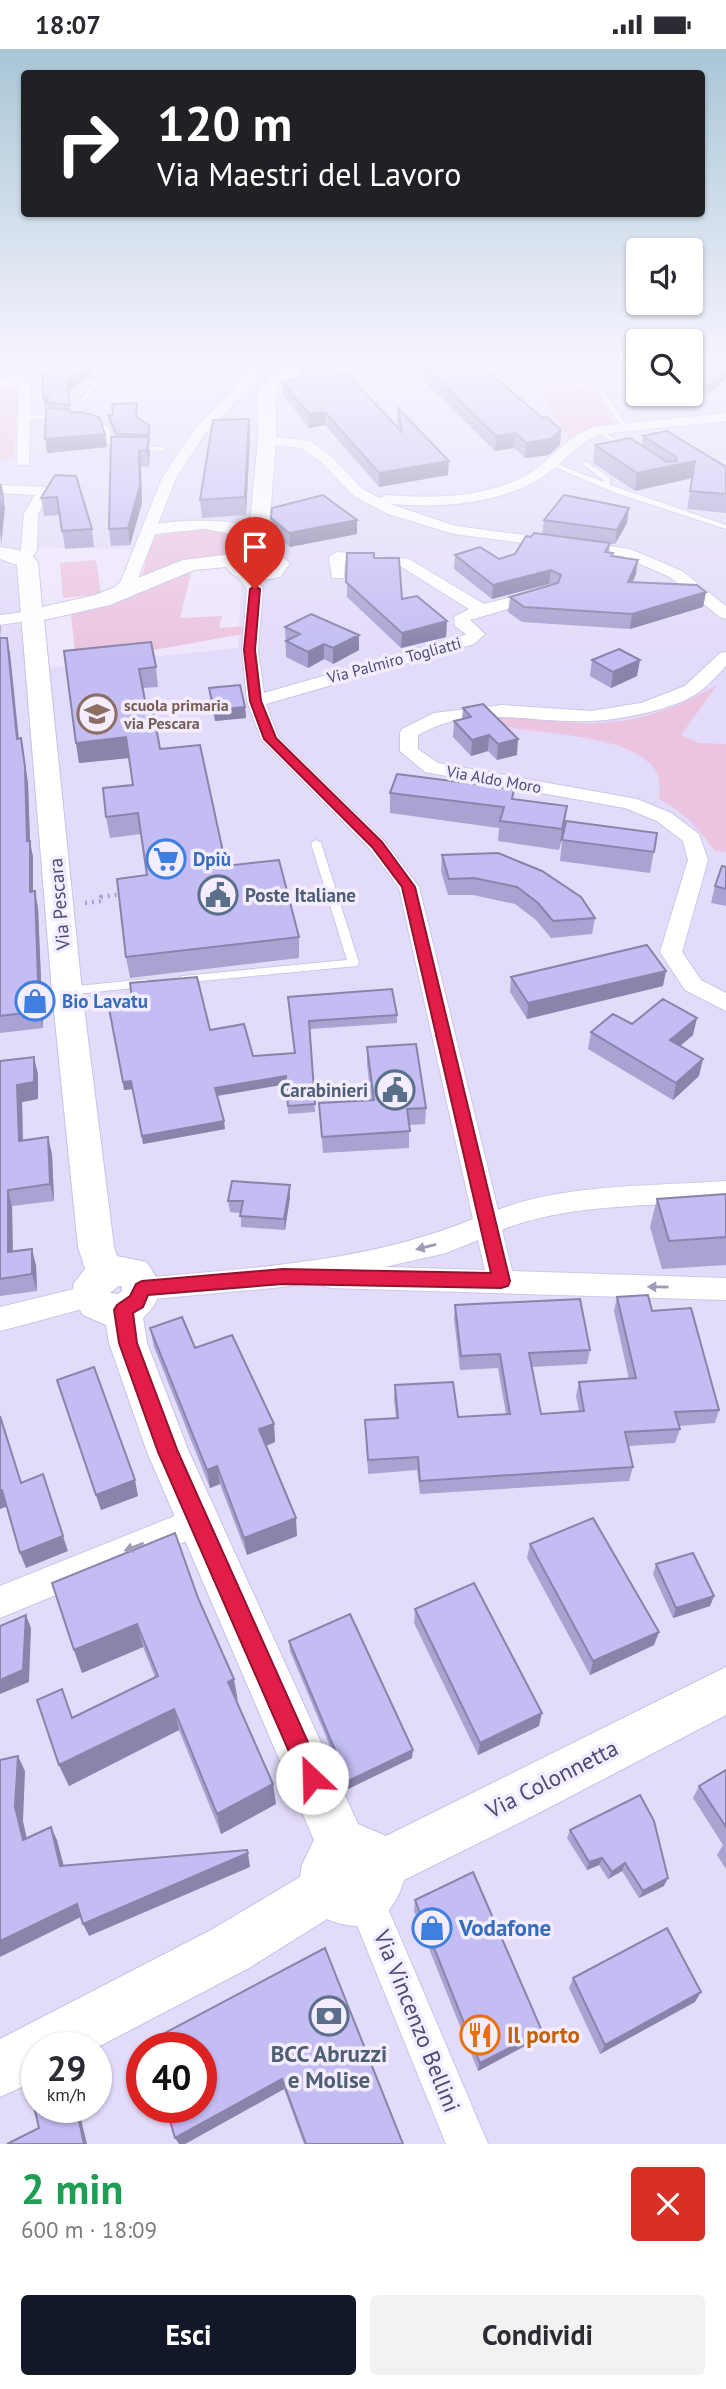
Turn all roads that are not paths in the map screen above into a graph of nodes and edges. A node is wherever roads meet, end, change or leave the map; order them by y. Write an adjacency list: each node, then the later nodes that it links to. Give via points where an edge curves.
1 (24, 459): 6 (street)
2 (182, 459): 15 (street, via 169,478)
3 (265, 459): 17 (street)
4 (326, 459): 11 (street)
5 (555, 459): 7 (street)
6 (24, 462)
7 (550, 463): 9 (lane); 11 (street, via 533,477 475,496 437,501)
8 (584, 463): 9 (lane, via 608,479)
9 (606, 486): 12 (lane)
10 (0, 489): 16 (street, via 44,491 31,514 29,550)
11 (359, 493): 23 (street, via 393,510 454,530 625,552 676,574)
12 (684, 513): 13 (lane); 14 (lane)
13 (726, 518)
14 (726, 527)
15 (150, 531): 17 (street, via 207,524); 21 (street, via 128,583)
16 (12, 556): 24 (street, Via Pescara, via 27,562)
17 (254, 558): 19 (street); 19 (street); 21 (street, via 186,565)
18 (338, 575): 22 (street, via 337,557 404,562)
19 (255, 589): 27 (street, via 250,650)
20 (550, 592): 22 (street)
21 (114, 596): 24 (street)
22 (482, 610): 27 (street, Via Palmiro Togliatti, via 462,617 461,622 477,634 468,640)
23 (725, 612)
24 (33, 616): 25 (street); 29 (street, Via Pescara)
25 (0, 620)
26 (726, 657): 30 (street, Via Aldo Moro, via 691,690 645,708 591,716 502,710 434,718 410,733 409,751 432,768 630,803 664,817 692,838 698,860 671,952 693,985)
27 (256, 701): 32 (street, via 270,739 377,845 409,887)
28 (316, 843): 29 (lane, via 353,963)
29 (67, 991): 36 (street, Via Pescara, via 96,1247)
30 (726, 1003)
31 (726, 1191): 32 (street, via 561,1203 521,1211)
32 (490, 1224): 33 (street, one-way to 33, via 434,1245); 34 (street)
33 (283, 1276): 34 (street); 36 (street)
34 (501, 1281): 35 (street, one-way to 34)
35 (726, 1289)
36 (115, 1292): 37 (street); 38 (street, Via Pescara, via 128,1343)
37 (0, 1319)
38 (197, 1522): 39 (street, one-way to 39); 41 (street, Via Pescara)
39 (0, 1602)
40 (726, 1690): 41 (street, Via Colonnetta, via 514,1800)
41 (353, 1876): 42 (street, Via Colonnetta, via 230,1949); 45 (street, Via Vincenzo Bellini)
42 (71, 2032)
43 (21, 2059): 44 (street)
44 (0, 2070)
45 (467, 2144)

